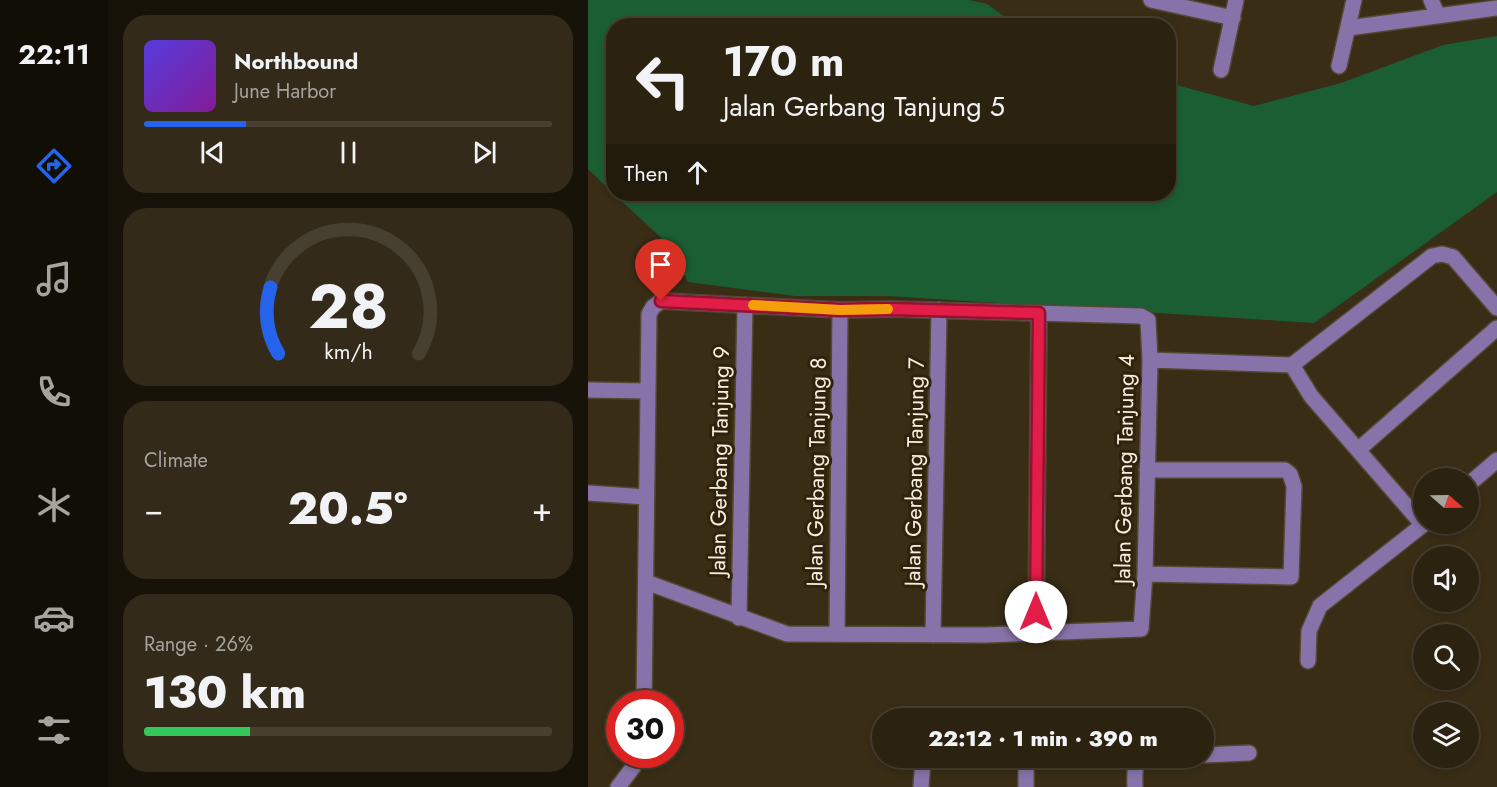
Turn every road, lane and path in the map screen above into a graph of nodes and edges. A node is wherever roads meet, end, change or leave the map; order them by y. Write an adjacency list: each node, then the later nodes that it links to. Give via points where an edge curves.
1 (1151, 0): 7 (street)
2 (1236, 0): 7 (street)
3 (1354, 0): 8 (street)
4 (1431, 0): 6 (street)
5 (1497, 8): 6 (street)
6 (1438, 16): 8 (street)
7 (1233, 18): 10 (street)
8 (1348, 28): 9 (street)
9 (1339, 66)
10 (1221, 70)
11 (745, 305): 13 (street); 20 (street, via 661,301 653,306 649,314); 31 (street, Jalan Gerbang Tanjung 9)
12 (1497, 308): 18 (street, via 1453,257 1432,256)
13 (840, 310): 14 (street); 32 (street, Jalan Gerbang Tanjung 8)
14 (939, 310): 15 (street); 34 (street, Jalan Gerbang Tanjung 7)
15 (1039, 313): 17 (street, Jalan Gerbang Tanjung 4, via 1142,316 1148,320); 33 (street)
16 (1497, 328): 21 (street)
17 (1150, 360): 18 (street); 23 (street, Jalan Gerbang Tanjung 4)
18 (1292, 365): 21 (street, via 1311,396)
19 (588, 390): 20 (street)
20 (648, 391): 26 (street)
21 (1358, 450): 27 (street)
22 (1497, 460): 24 (street)
23 (1147, 470): 29 (street, Jalan Gerbang Tanjung 4); 29 (street, via 1285,470 1294,486 1291,577)
24 (1479, 476)
25 (588, 493): 26 (street)
26 (646, 497): 30 (street)
27 (1413, 512)
28 (1413, 533): 35 (street, via 1320,606 1309,631)
29 (1145, 574): 33 (street, Jalan Gerbang Tanjung 4, via 1139,630)
30 (646, 582): 31 (street); 36 (street)
31 (739, 618): 32 (street, via 787,634)
32 (837, 634): 34 (street)
33 (1036, 634): 34 (street)
34 (933, 635)
35 (1308, 661)
36 (645, 690)
37 (1249, 753): 38 (street)
38 (1214, 755)
39 (632, 768): 43 (street)
40 (922, 768): 44 (street)
41 (1026, 768): 45 (street)
42 (1135, 768): 46 (street)
43 (618, 787)
44 (921, 787)
45 (1026, 787)
46 (1134, 787)

